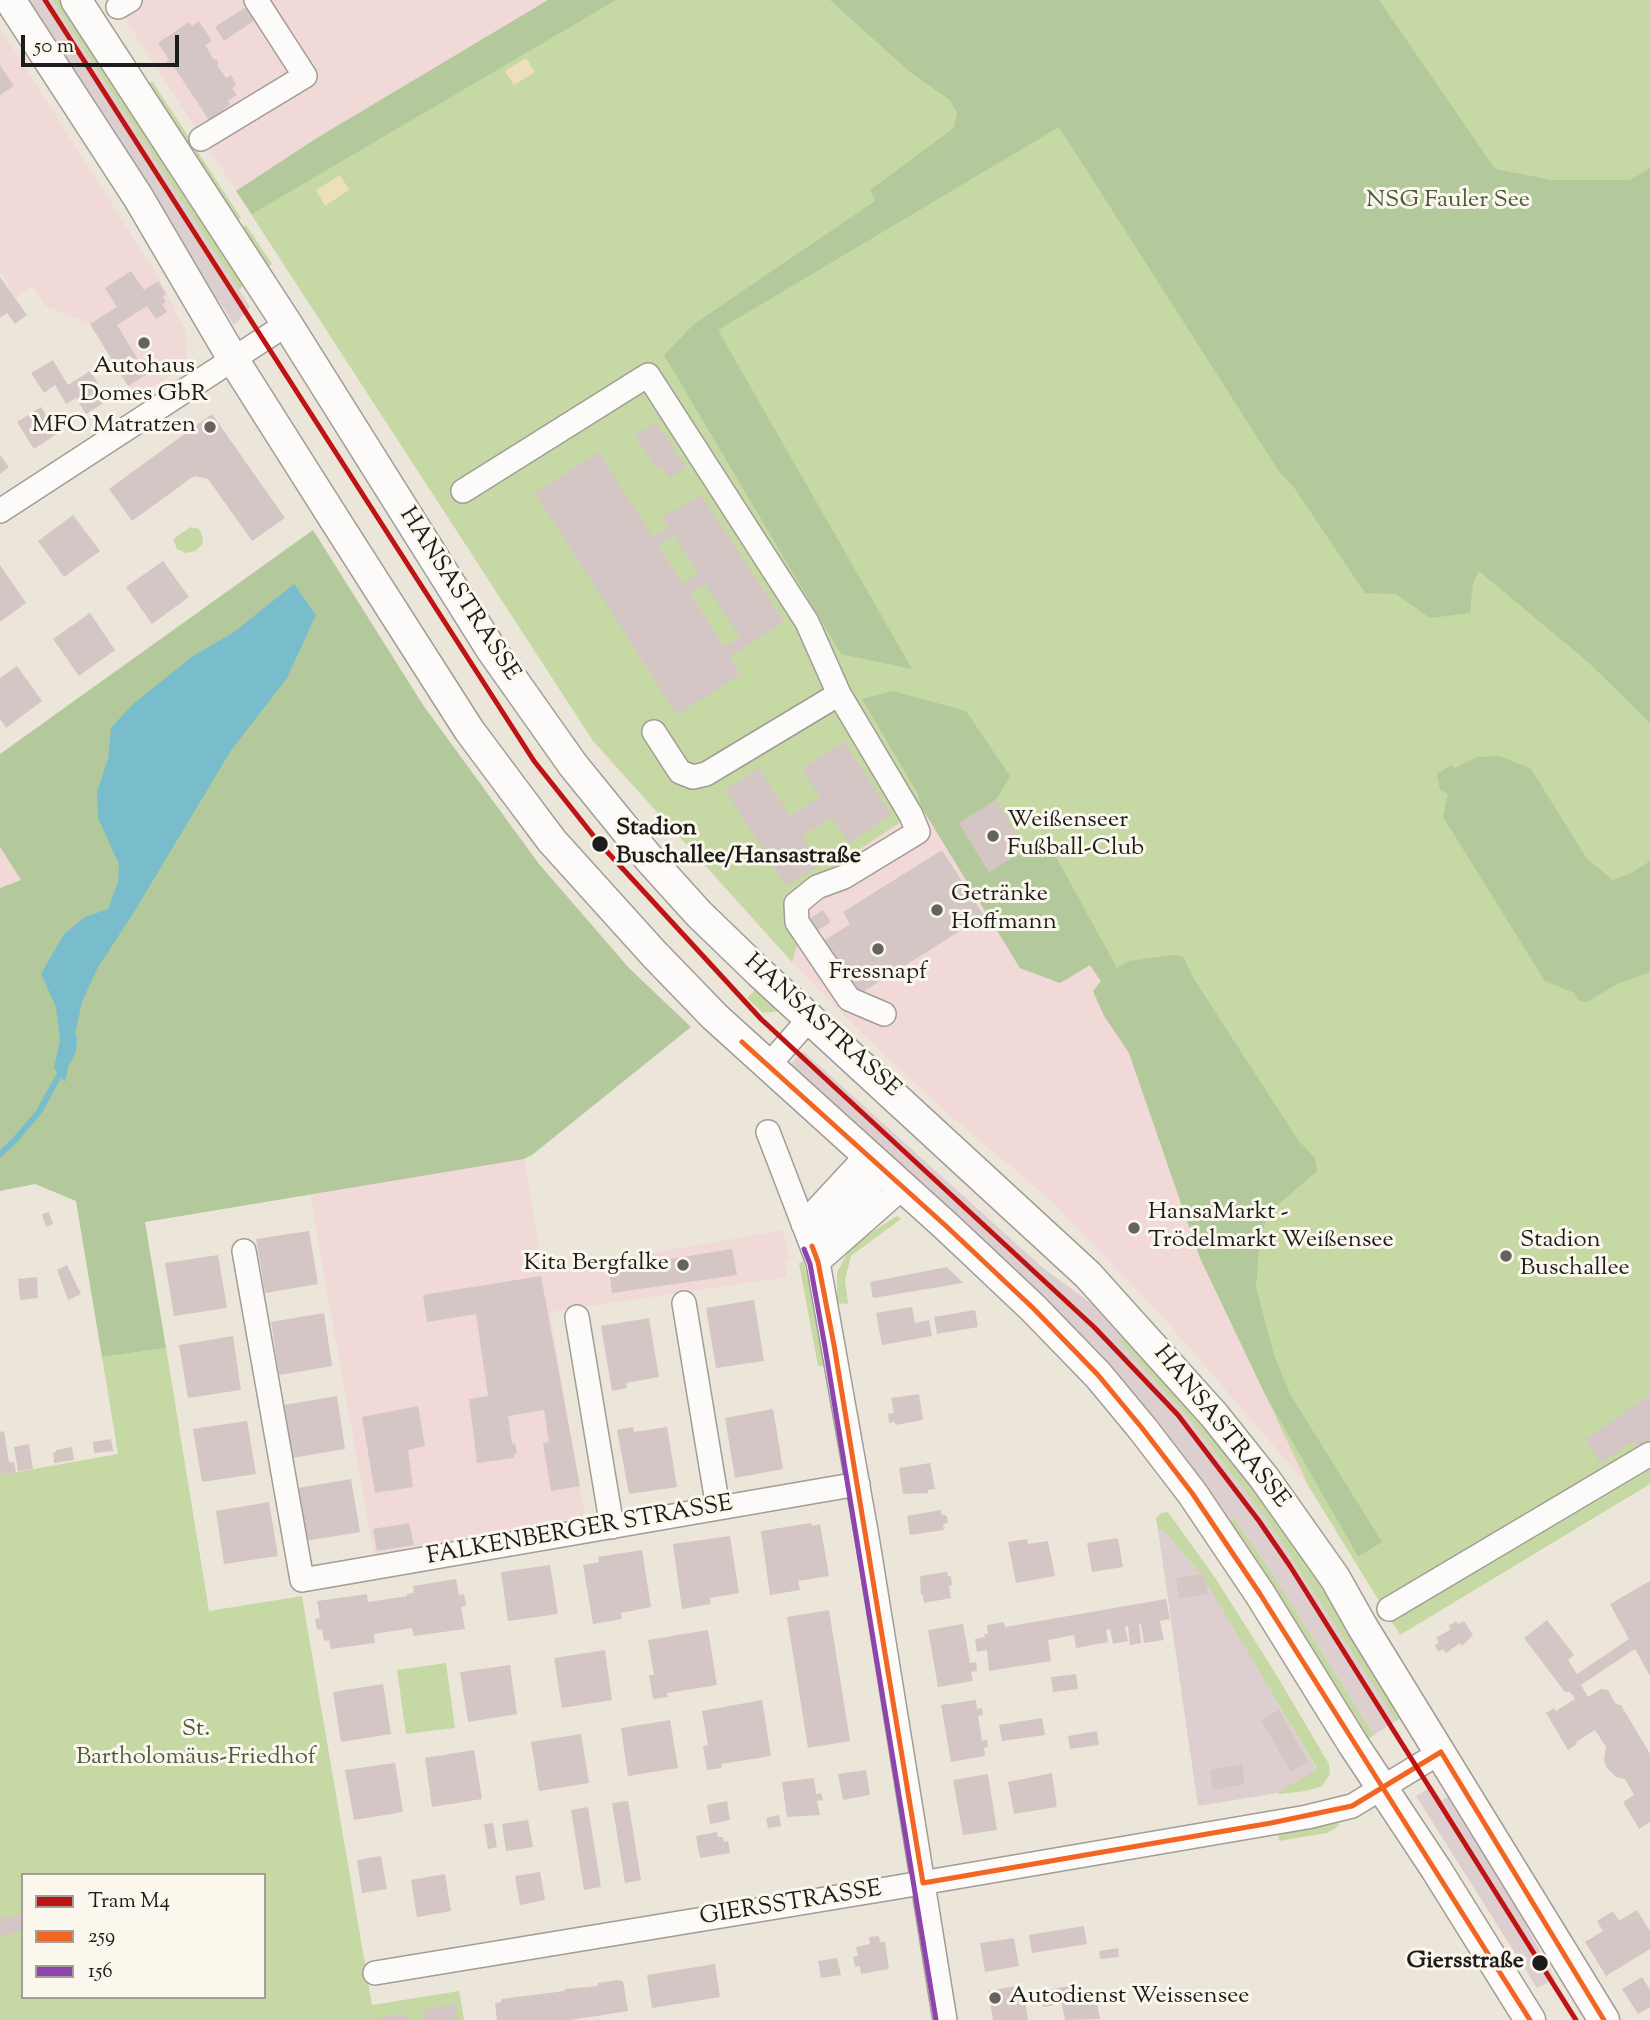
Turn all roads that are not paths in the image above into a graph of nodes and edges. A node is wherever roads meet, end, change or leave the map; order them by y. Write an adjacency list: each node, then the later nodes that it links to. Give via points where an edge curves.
1 (10, 0): 6 (main road, via 169,247)
2 (76, 0): 5 (main road, HANSASTRASSE)
3 (256, 0): 4 (street, via 305,76)
4 (201, 139)
5 (287, 324): 6 (street); 12 (main road, HANSASTRASSE, via 491,649 573,765 699,914)
6 (233, 359): 8 (street); 13 (main road, via 469,730 552,841 655,955)
7 (463, 491): 9 (street, via 648,375 807,622)
8 (0, 511)
9 (839, 694): 10 (street, via 706,774 692,777 680,772); 11 (street, via 918,832 844,877 817,887 796,904 797,922 849,999)
10 (654, 732)
11 (884, 1014)
12 (810, 1018): 13 (street); 26 (main road, HANSASTRASSE, via 1088,1275 1172,1365 1265,1479 1335,1578)
13 (768, 1066): 15 (main road)
14 (768, 1132): 16 (street)
15 (884, 1172): 16 (street); 18 (street); 27 (main road, via 1033,1308 1149,1436 1260,1594)
16 (803, 1224): 18 (street)
17 (244, 1251): 24 (street, FALKENBERGER STRASSE, via 302,1580)
18 (815, 1254): 22 (street)
19 (684, 1303): 23 (street)
20 (578, 1317): 24 (street)
21 (1650, 1454): 25 (street)
22 (858, 1484): 23 (street, FALKENBERGER STRASSE); 28 (street)
23 (718, 1508): 24 (street, FALKENBERGER STRASSE)
24 (612, 1527)
25 (1389, 1609)
26 (1441, 1752): 27 (street, GIERSSTRASSE); 32 (main road, HANSASTRASSE)
27 (1382, 1788): 28 (street, GIERSSTRASSE, via 1352,1806 1307,1817); 31 (main road)
28 (923, 1883): 29 (street, GIERSSTRASSE); 30 (street)
29 (375, 1973)
30 (945, 2020)
31 (1530, 2020)
32 (1604, 2020)

